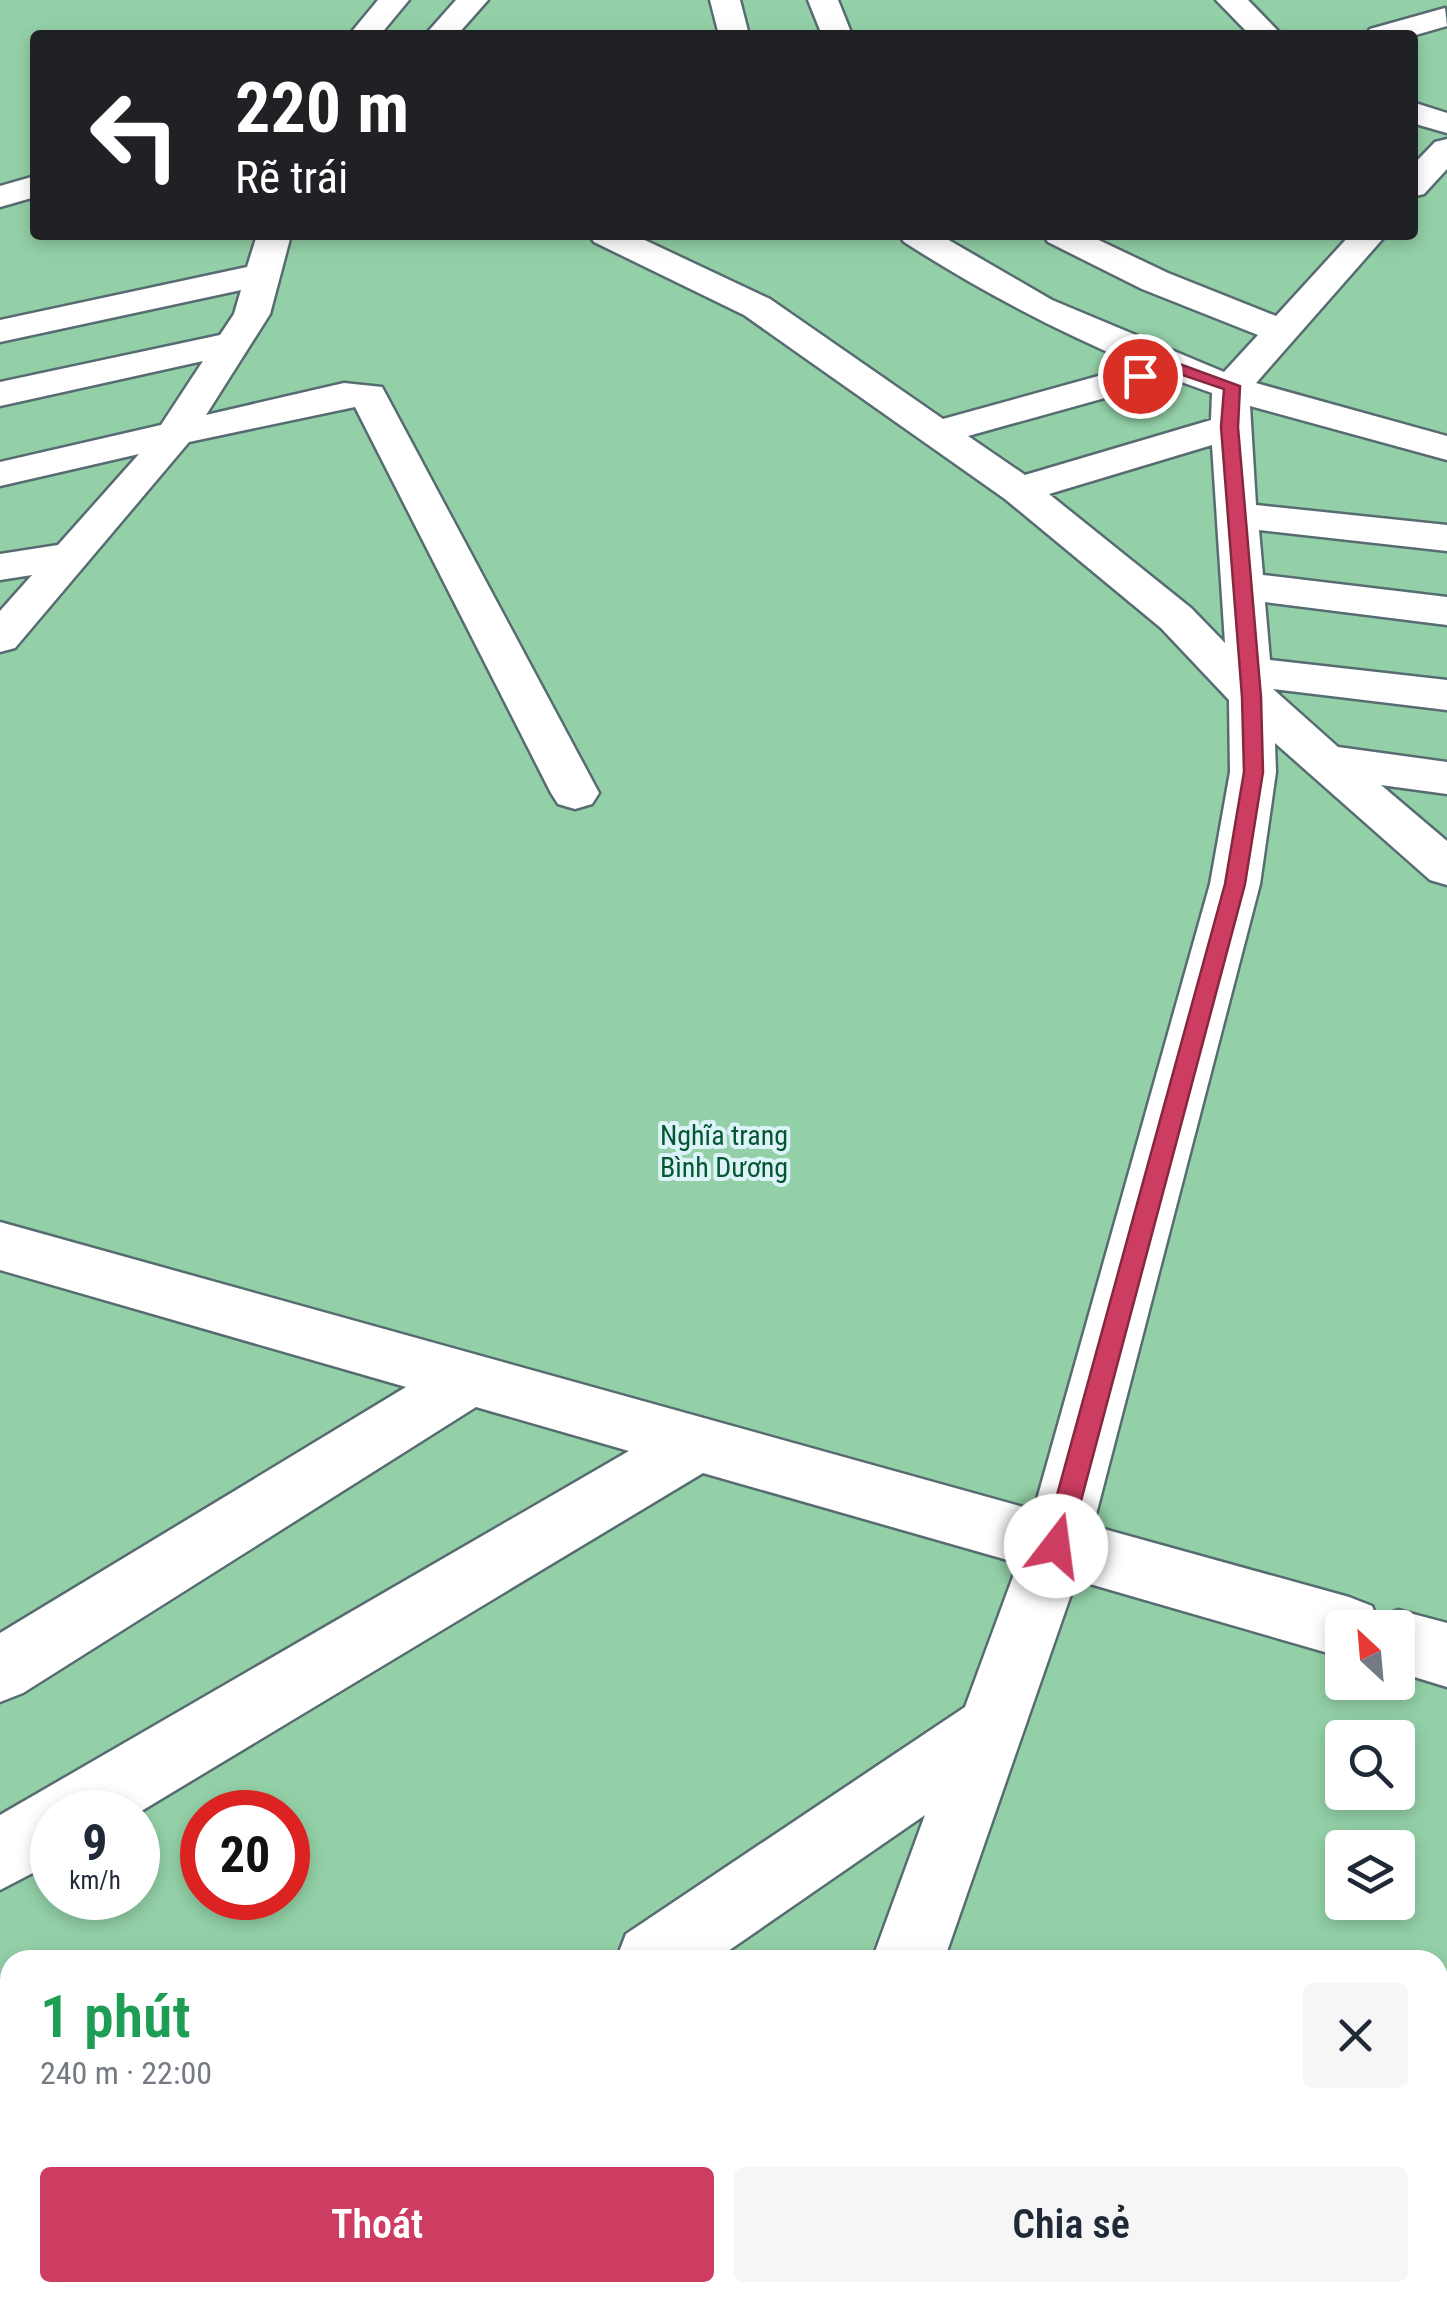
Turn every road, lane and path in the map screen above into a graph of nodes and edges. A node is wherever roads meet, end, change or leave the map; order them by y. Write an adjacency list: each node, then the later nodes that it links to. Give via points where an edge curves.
1 (394, 0): 7 (lane)
2 (472, 0): 8 (lane)
3 (724, 0): 9 (lane)
4 (823, 0): 10 (lane)
5 (1231, 0): 11 (lane)
6 (1437, 12): 12 (lane)
7 (368, 30)
8 (445, 30)
9 (733, 30)
10 (834, 30)
11 (1261, 30)
12 (1393, 30)
13 (1418, 114): 14 (lane)
14 (1447, 123)
15 (1447, 149): 16 (lane)
16 (1418, 180)
17 (30, 188): 18 (lane)
18 (0, 197)
19 (273, 240): 24 (lane)
20 (616, 240): 31 (lane, via 757,307)
21 (925, 240): 28 (lane, via 1032,302)
22 (1070, 240): 25 (lane)
23 (1364, 240): 25 (lane)
24 (264, 274): 26 (lane); 27 (lane, via 252,314)
25 (1281, 331): 30 (lane)
26 (0, 332)
27 (234, 342): 29 (lane); 32 (lane)
28 (1174, 366): 30 (lane); 31 (lane)
29 (0, 394)
30 (1231, 406): 33 (lane); 35 (lane); 36 (lane)
31 (937, 432): 35 (lane)
32 (175, 433): 34 (lane); 38 (lane); 47 (lane, via 368,395)
33 (1447, 448)
34 (0, 474)
35 (1019, 490): 43 (lane)
36 (1236, 515): 37 (lane); 40 (lane)
37 (1447, 538)
38 (72, 556): 39 (lane); 42 (lane)
39 (0, 567)
40 (1241, 586): 41 (lane); 43 (lane)
41 (1447, 611)
42 (0, 638)
43 (1250, 684): 44 (lane); 45 (lane); 52 (lane, via 1253,772 1235,884)
44 (1447, 695)
45 (1324, 761): 46 (lane); 48 (lane)
46 (1447, 778)
47 (575, 793)
48 (1447, 868)
49 (0, 1246): 50 (lane)
50 (469, 1380): 51 (lane); 56 (lane)
51 (699, 1444): 52 (lane); 58 (lane)
52 (1056, 1546): 53 (lane); 57 (lane)
53 (1325, 1621)
54 (1415, 1646): 55 (lane)
55 (1447, 1655)
56 (0, 1670)
57 (990, 1730): 61 (lane); 62 (lane)
58 (110, 1790)
59 (30, 1837): 60 (lane)
60 (0, 1855)
61 (667, 1950)
62 (912, 1950)

